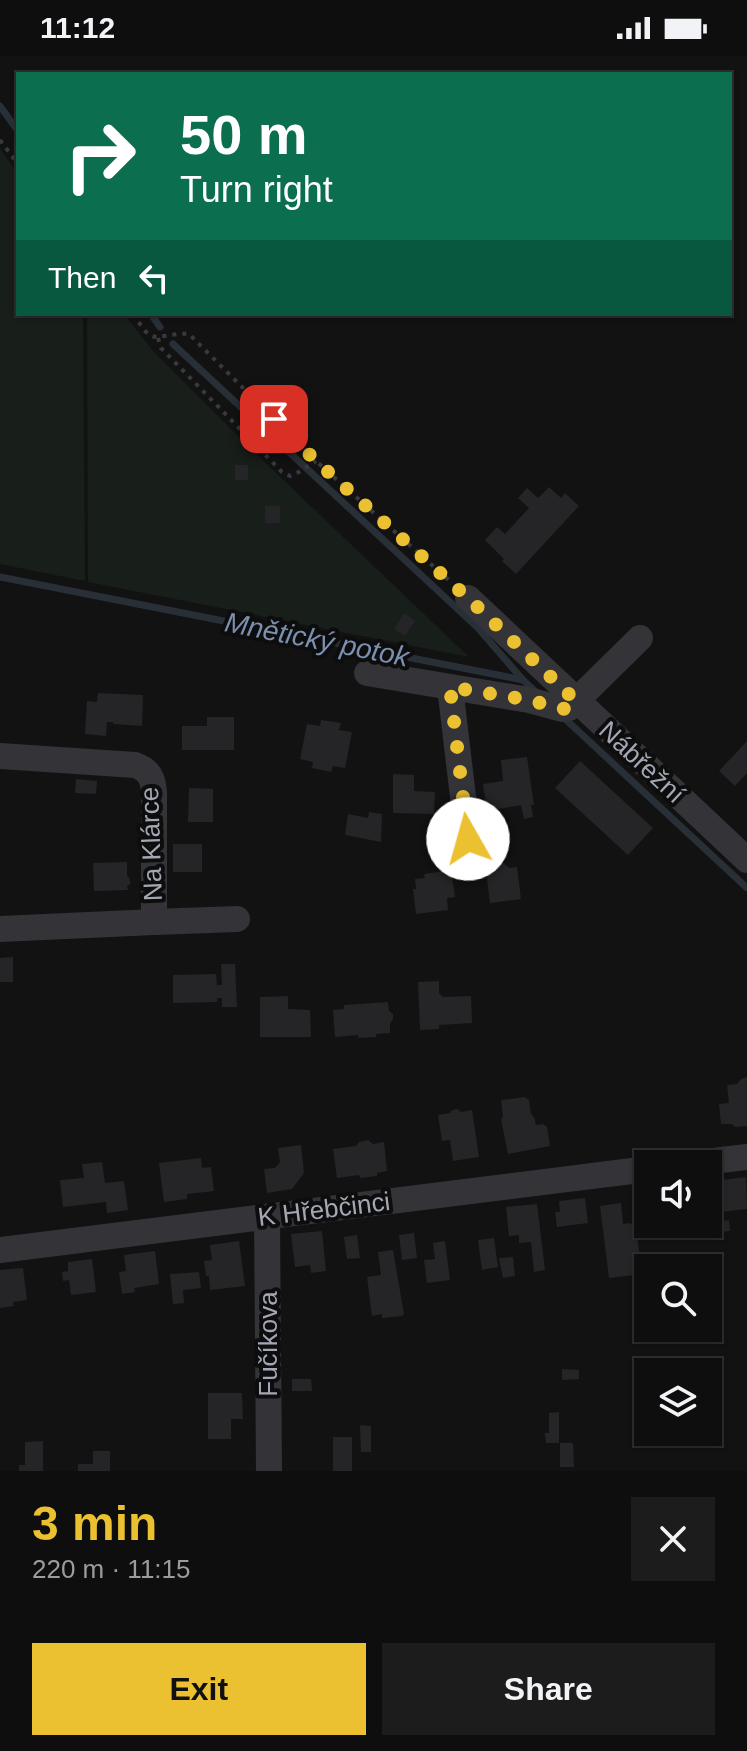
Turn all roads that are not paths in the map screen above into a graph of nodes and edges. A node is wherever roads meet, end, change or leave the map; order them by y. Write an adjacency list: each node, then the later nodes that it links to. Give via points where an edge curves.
1 (468, 598): 5 (street, Nábřežní)
2 (640, 638): 5 (street)
3 (367, 673): 4 (street)
4 (450, 687): 5 (street, via 562,709); 7 (street)
5 (576, 701): 8 (street, Nábřežní)
6 (0, 756): 10 (street, Na Klárce, via 125,764 147,771 154,792)
7 (468, 839)
8 (747, 860)
9 (237, 919): 10 (street, Na Klárce)
10 (154, 922): 11 (street, Na Klárce)
11 (0, 929)
12 (747, 1157): 13 (street)
13 (722, 1160)
14 (634, 1171): 15 (street, K Hřebčinci)
15 (267, 1217): 16 (street, K Hřebčinci); 17 (street, Fučíkova)
16 (0, 1250)
17 (269, 1471)

